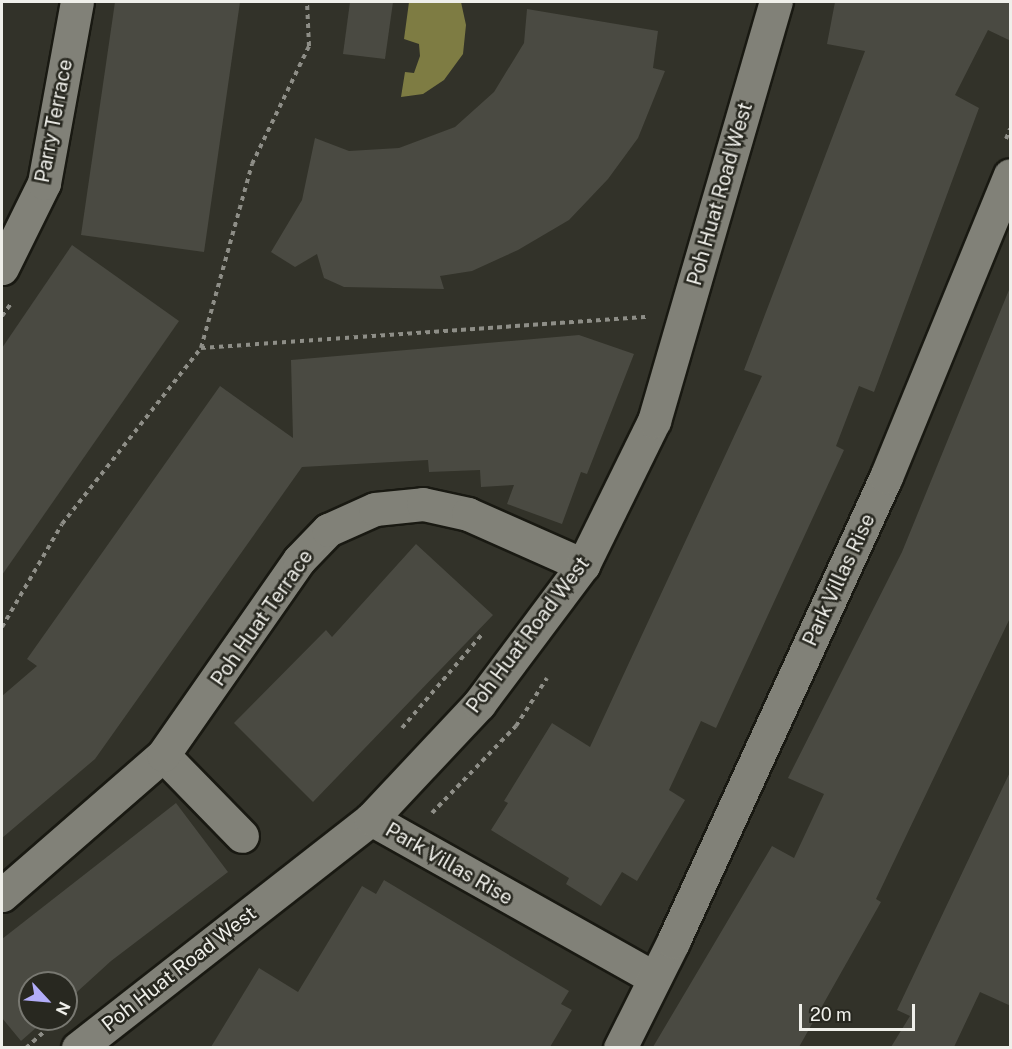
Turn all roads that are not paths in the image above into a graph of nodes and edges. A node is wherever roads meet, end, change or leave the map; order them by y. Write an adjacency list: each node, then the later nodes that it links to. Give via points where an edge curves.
1 (77, 2): 4 (street, Parry Terrace, via 44,183)
2 (776, 2): 5 (street, Poh Huat Road West, via 654,421)
3 (1011, 175): 10 (street, Park Villas Rise, via 886,477)
4 (2, 268)
5 (583, 566): 6 (street, Poh Huat Terrace, via 468,514 423,504 375,509 328,530 299,560); 7 (street, Poh Huat Road West, via 479,704)
6 (163, 755): 8 (street); 9 (street, Poh Huat Terrace)
7 (371, 819): 10 (street, Park Villas Rise); 11 (street, Poh Huat Road West)
8 (242, 836)
9 (2, 895)
10 (654, 978): 12 (street, Park Villas Rise)
11 (78, 1047)
12 (620, 1047)

